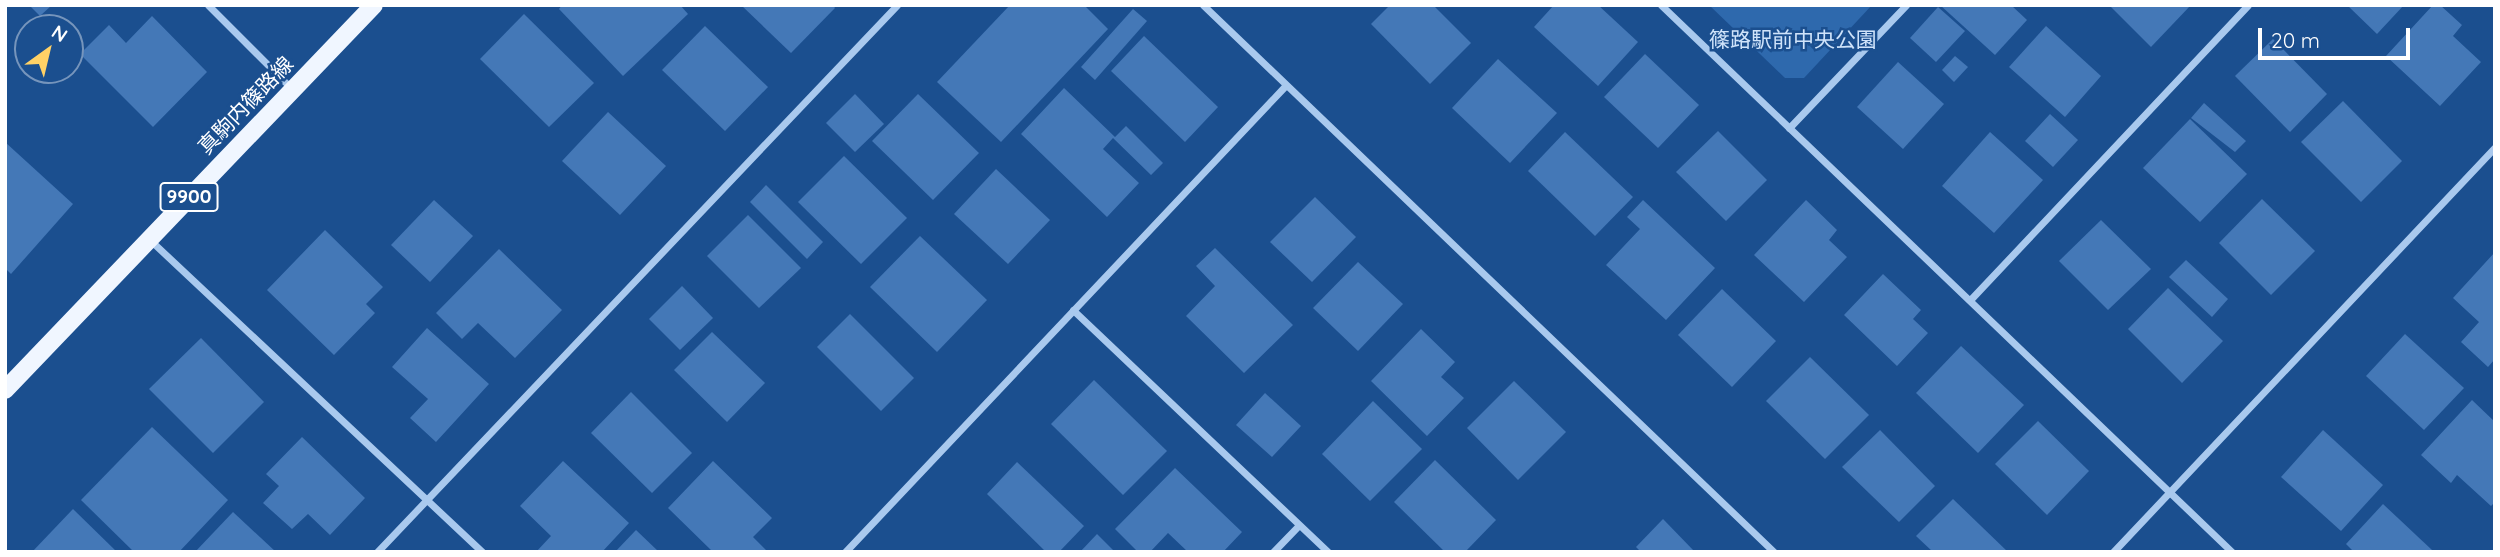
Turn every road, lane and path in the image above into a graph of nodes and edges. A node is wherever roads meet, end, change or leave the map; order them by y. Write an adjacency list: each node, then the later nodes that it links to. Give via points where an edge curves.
1 (208, 5): 9 (street)
2 (374, 5): 9 (main road, 真駒内篠路線 / 9900)
3 (897, 5): 17 (street)
4 (1203, 5): 8 (street)
5 (1661, 5): 10 (street)
6 (1906, 5): 10 (street)
7 (2248, 5): 13 (street)
8 (1286, 85): 14 (street); 24 (street)
9 (292, 89): 12 (main road, 真駒内篠路線 / 9900)
10 (1789, 128): 13 (street)
11 (2495, 147): 16 (street)
12 (149, 239): 15 (main road, 真駒内篠路線 / 9900); 17 (street)
13 (1970, 300): 16 (street)
14 (1073, 310): 18 (street); 21 (street)
15 (5, 390)
16 (2170, 491): 25 (street); 26 (street)
17 (427, 498): 19 (street); 20 (street)
18 (1299, 525): 22 (street); 23 (street)
19 (377, 552)
20 (482, 552)
21 (845, 552)
22 (1273, 552)
23 (1328, 552)
24 (1774, 552)
25 (2113, 552)
26 (2232, 552)

